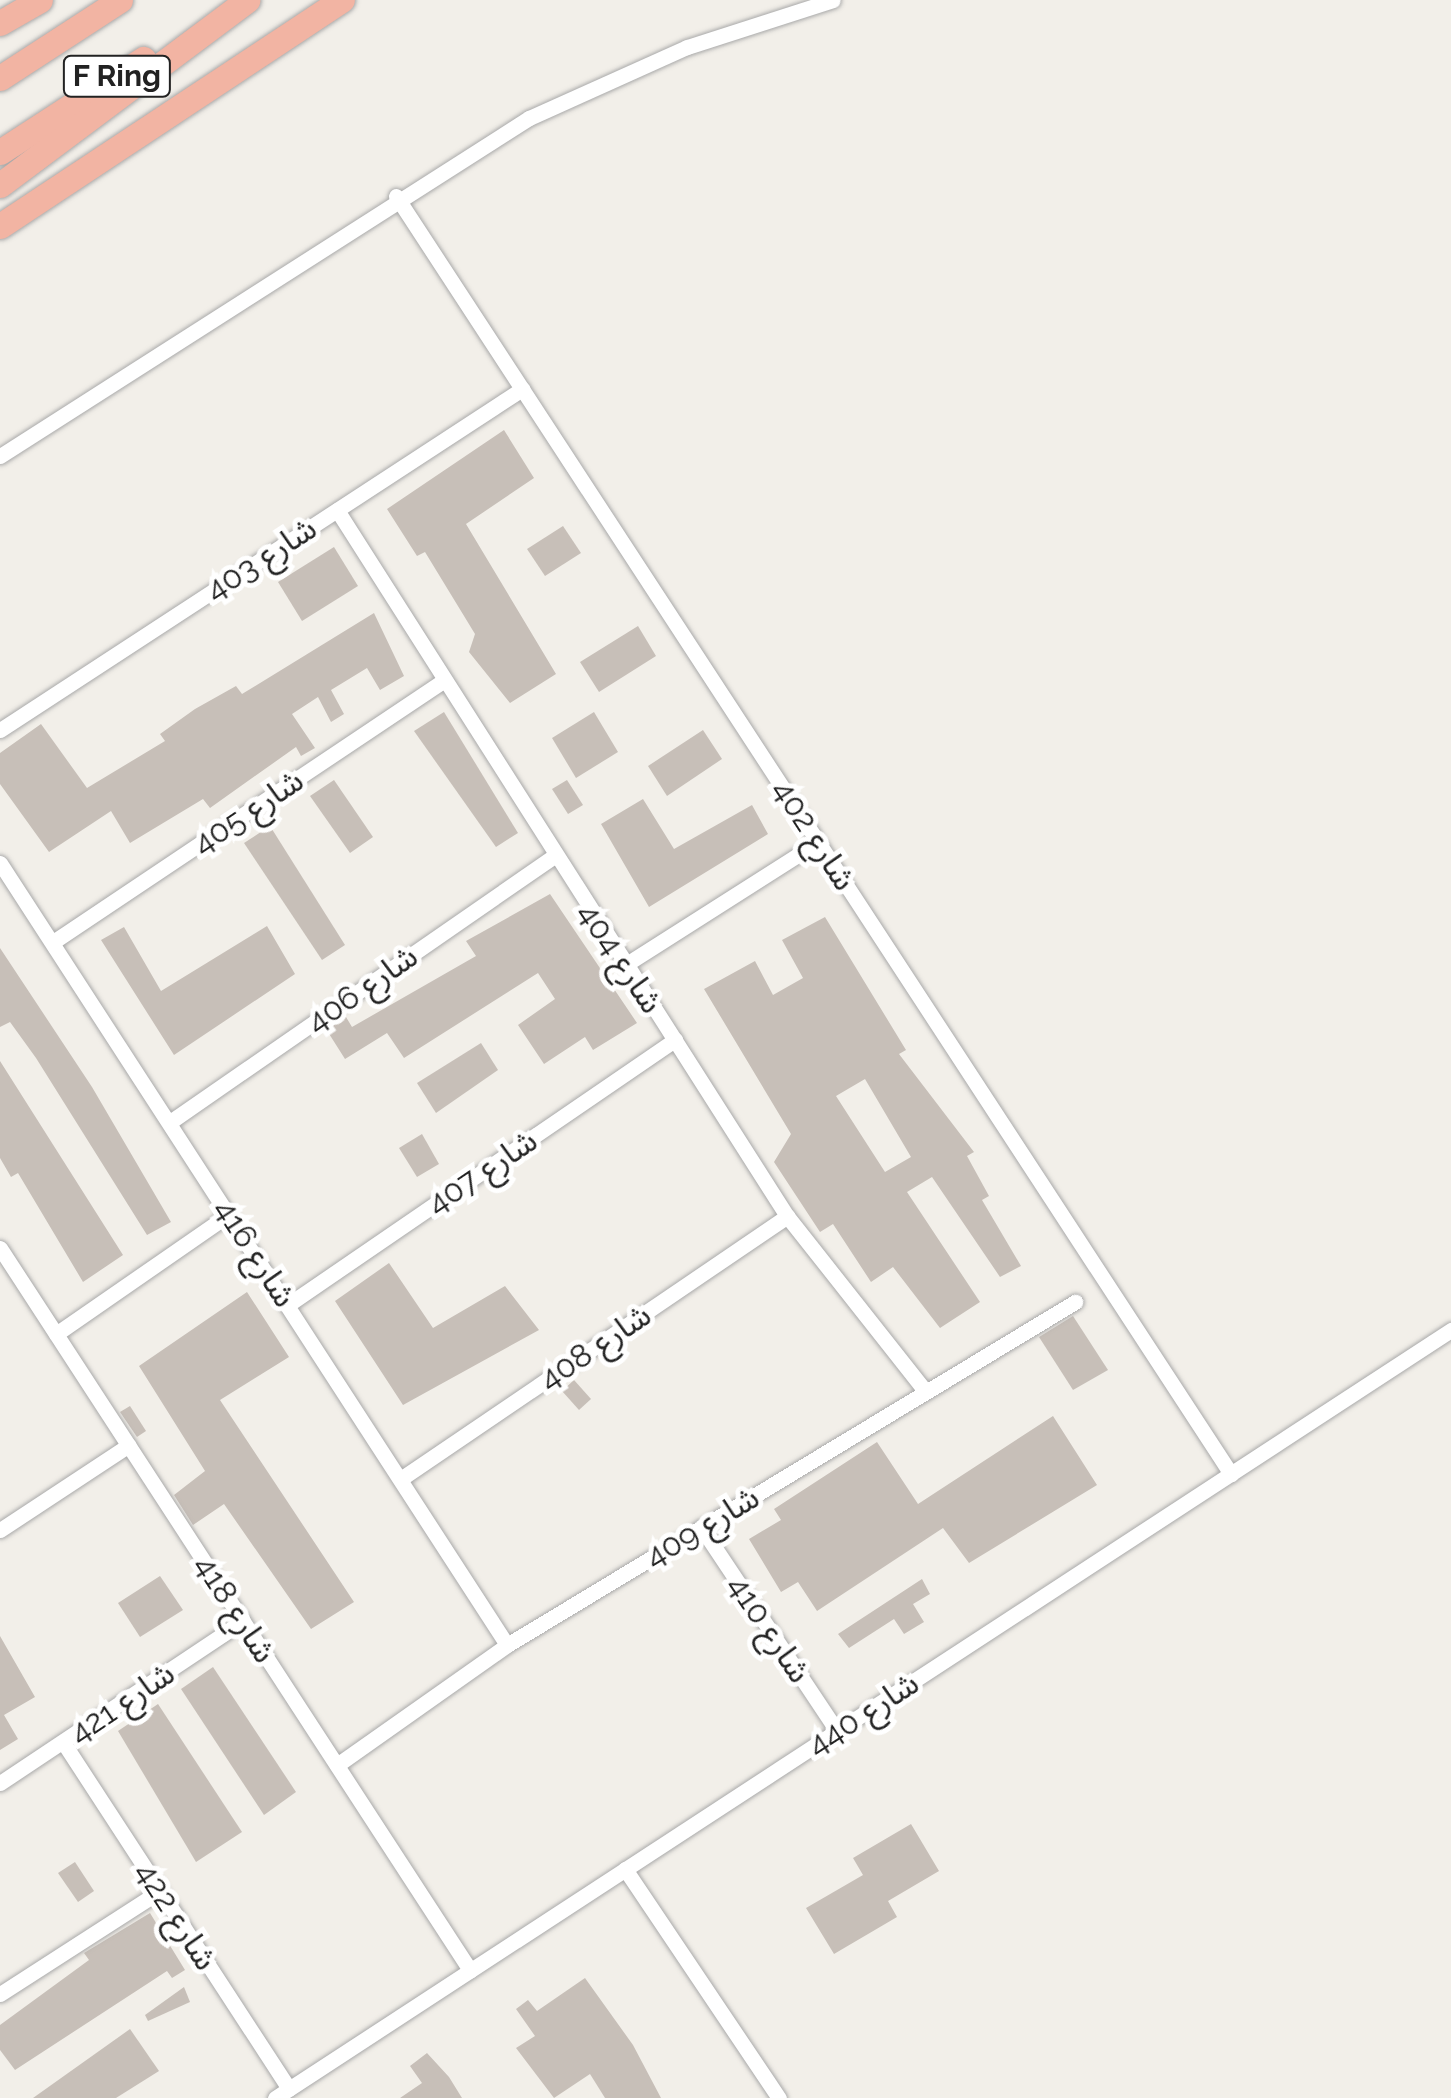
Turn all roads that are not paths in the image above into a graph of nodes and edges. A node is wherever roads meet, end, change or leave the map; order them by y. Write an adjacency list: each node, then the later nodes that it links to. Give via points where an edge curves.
1 (25, 0): 8 (highway)
2 (40, 0): 8 (highway)
3 (120, 0): 9 (highway, F Ring)
4 (233, 0): 10 (highway, F Ring)
5 (247, 0): 11 (highway)
6 (342, 0): 13 (highway)
7 (834, 0): 12 (street, via 580,91)
8 (0, 22)
9 (0, 78)
10 (0, 152)
11 (0, 185)
12 (396, 196): 14 (street, شارع 402); 15 (street)
13 (0, 226)
14 (522, 389): 16 (street, شارع 403); 19 (street, شارع 402)
15 (0, 456)
16 (337, 510): 17 (street, شارع 404); 18 (street, شارع 403)
17 (442, 682): 20 (street, شارع 404); 22 (street, شارع 405)
18 (0, 730)
19 (818, 842): 23 (street); 35 (street, شارع 402)
20 (553, 857): 23 (street, شارع 404); 25 (street, شارع 406)
21 (0, 863): 22 (street, شارع 416)
22 (53, 942): 25 (street, شارع 416)
23 (625, 965): 24 (street, شارع 404)
24 (675, 1040): 27 (street, شارع 404); 30 (street, شارع 407)
25 (170, 1122): 26 (street, شارع 416)
26 (229, 1214): 30 (street, شارع 416); 32 (street)
27 (787, 1216): 33 (street, شارع 404); 36 (street, شارع 408)
28 (0, 1248): 32 (street, شارع 418)
29 (1074, 1302): 33 (street, شارع 409)
30 (289, 1304): 36 (street, شارع 416)
31 (1451, 1330): 35 (street, شارع 440)
32 (56, 1334): 34 (street, شارع 418)
33 (924, 1391): 37 (street, شارع 409)
34 (129, 1445): 38 (street); 39 (street, شارع 418)
35 (1231, 1474): 41 (street, شارع 440)
36 (402, 1478): 40 (street, شارع 416)
37 (701, 1527): 40 (street, شارع 409); 41 (street, شارع 410)
38 (0, 1530)
39 (244, 1621): 42 (street, شارع 421); 43 (street, شارع 418)
40 (507, 1646): 43 (street, شارع 409)
41 (837, 1731): 45 (street, شارع 440)
42 (63, 1742): 44 (street, شارع 421); 46 (street, شارع 422)
43 (337, 1765): 47 (street, شارع 418)
44 (0, 1783)
45 (625, 1868): 47 (street, شارع 440); 50 (street)
46 (160, 1891): 48 (street); 49 (street, شارع 422)
47 (470, 1970): 49 (street, شارع 440)
48 (0, 1994)
49 (282, 2094)
50 (778, 2098)

